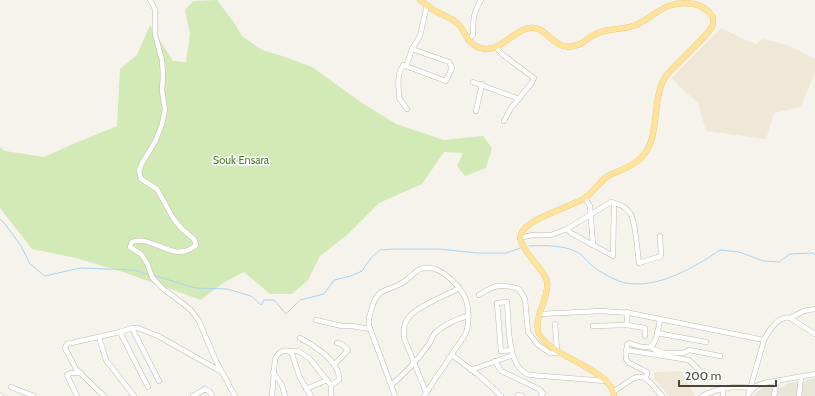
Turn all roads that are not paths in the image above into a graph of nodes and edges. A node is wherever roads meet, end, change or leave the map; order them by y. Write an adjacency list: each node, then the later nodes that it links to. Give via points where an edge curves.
1 (150, 0): 59 (street, via 155,9 155,34 162,60 165,108 156,140 139,171 141,179 157,189 172,218 194,239 196,245 184,252 142,241 132,242 130,247 141,254 152,277 161,287 192,311)
2 (420, 0): 4 (main road)
3 (481, 0): 5 (street, via 472,21 473,35)
4 (427, 6): 5 (main road, via 452,18); 7 (street, via 420,36)
5 (468, 40): 6 (main road, via 480,48)
6 (496, 47): 11 (street, via 503,56 534,78); 15 (main road, via 520,32 533,28 542,31 558,44 579,45 598,32 635,25 666,6 676,3 698,5 705,8 713,17 710,31 664,79 652,141 645,154 630,166 608,176)
7 (412, 49): 8 (street, via 406,64); 8 (street, via 449,62 452,68 446,81)
8 (403, 65): 12 (street, via 400,69 399,98)
9 (474, 82): 10 (street)
10 (482, 84): 11 (street); 13 (street)
11 (519, 99): 14 (street)
12 (407, 109)
13 (476, 111)
14 (504, 120)
15 (585, 198): 17 (street); 20 (main road, via 532,223 523,230)
16 (614, 203): 17 (street, via 611,202); 19 (street, via 622,205 634,222 639,263 661,256); 21 (street, via 613,256)
17 (591, 214): 18 (street); 21 (street)
18 (567, 229): 20 (street, via 551,235); 21 (street)
19 (660, 236)
20 (520, 238): 26 (main road, via 529,255 544,273 547,283)
21 (593, 245)
22 (459, 288): 27 (street, via 467,303); 35 (street, via 450,277 436,269 420,269 405,281 375,297 369,320); 53 (street, via 415,311 408,318 403,331)
23 (479, 295): 46 (street, via 497,285 509,285 519,289 525,299 528,332 538,345 550,352 556,353)
24 (815, 309): 28 (street, via 804,310)
25 (627, 312): 26 (street); 30 (street); 32 (street)
26 (540, 314): 46 (main road, via 537,328 539,333)
27 (468, 316): 50 (street, via 466,333); 53 (street, via 451,322 434,334)
28 (790, 318): 38 (street); 42 (street, via 782,318)
29 (316, 320): 35 (street)
30 (660, 320): 37 (street); 42 (street)
31 (555, 324): 46 (street)
32 (627, 325): 33 (street); 39 (street, via 645,328)
33 (593, 326)
34 (132, 328): 36 (street); 59 (street, via 158,336); 64 (street)
35 (370, 329): 68 (street)
36 (120, 332): 40 (street); 70 (street)
37 (657, 333): 43 (street); 45 (street, via 656,342)
38 (815, 334)
39 (645, 336)
40 (99, 337): 58 (street, via 67,344 64,348); 80 (street, via 106,360)
41 (300, 338): 54 (street, via 323,352)
42 (764, 340): 71 (street)
43 (706, 342)
44 (337, 343): 54 (street, via 348,350)
45 (651, 347): 47 (street, via 629,343); 51 (street, via 664,353 683,353 689,350)
46 (557, 350): 65 (main road)
47 (626, 350): 57 (street, via 689,360); 62 (street, via 626,359 647,372)
48 (290, 351): 56 (street, via 277,354); 63 (street, via 298,351 309,358); 72 (street)
49 (512, 353): 49 (street, via 501,351 497,303 507,302); 52 (street); 65 (street, via 522,371 530,375)
50 (452, 355): 55 (street); 74 (street)
51 (720, 356)
52 (495, 361): 55 (street); 90 (street, via 502,371 539,389 543,393)
53 (414, 363): 68 (street); 74 (street)
54 (334, 365): 67 (street, via 339,380)
55 (471, 370): 89 (street)
56 (273, 372): 84 (street); 85 (street, via 282,385)
57 (701, 372)
58 (81, 373): 78 (street, via 67,375); 79 (street)
59 (223, 373): 83 (street)
60 (815, 374): 61 (street)
61 (800, 377): 66 (street); 95 (street)
62 (645, 378): 75 (street, via 632,379); 91 (street)
63 (327, 380): 67 (street); 72 (street)
64 (159, 381)
65 (606, 381): 75 (main road)
66 (777, 381): 76 (street, via 760,384); 94 (street)
67 (331, 385): 87 (street)
68 (390, 385): 88 (street)
69 (11, 387): 77 (street)
70 (148, 387)
71 (750, 388): 73 (street, via 742,386); 76 (street)
72 (306, 389): 86 (street)
73 (723, 390): 92 (street); 93 (street)
74 (425, 394)
75 (613, 394)
76 (748, 395)
77 (34, 396)
78 (77, 396)
79 (104, 396)
80 (134, 396)
81 (194, 396): 82 (street, via 204,389)
82 (212, 396)
83 (235, 396)
84 (272, 396)
85 (285, 396)
86 (311, 396)
87 (331, 396)
88 (396, 396)
89 (502, 396)
90 (542, 396)
91 (662, 396)
92 (702, 396)
93 (723, 396)
94 (774, 396)
95 (799, 396)

